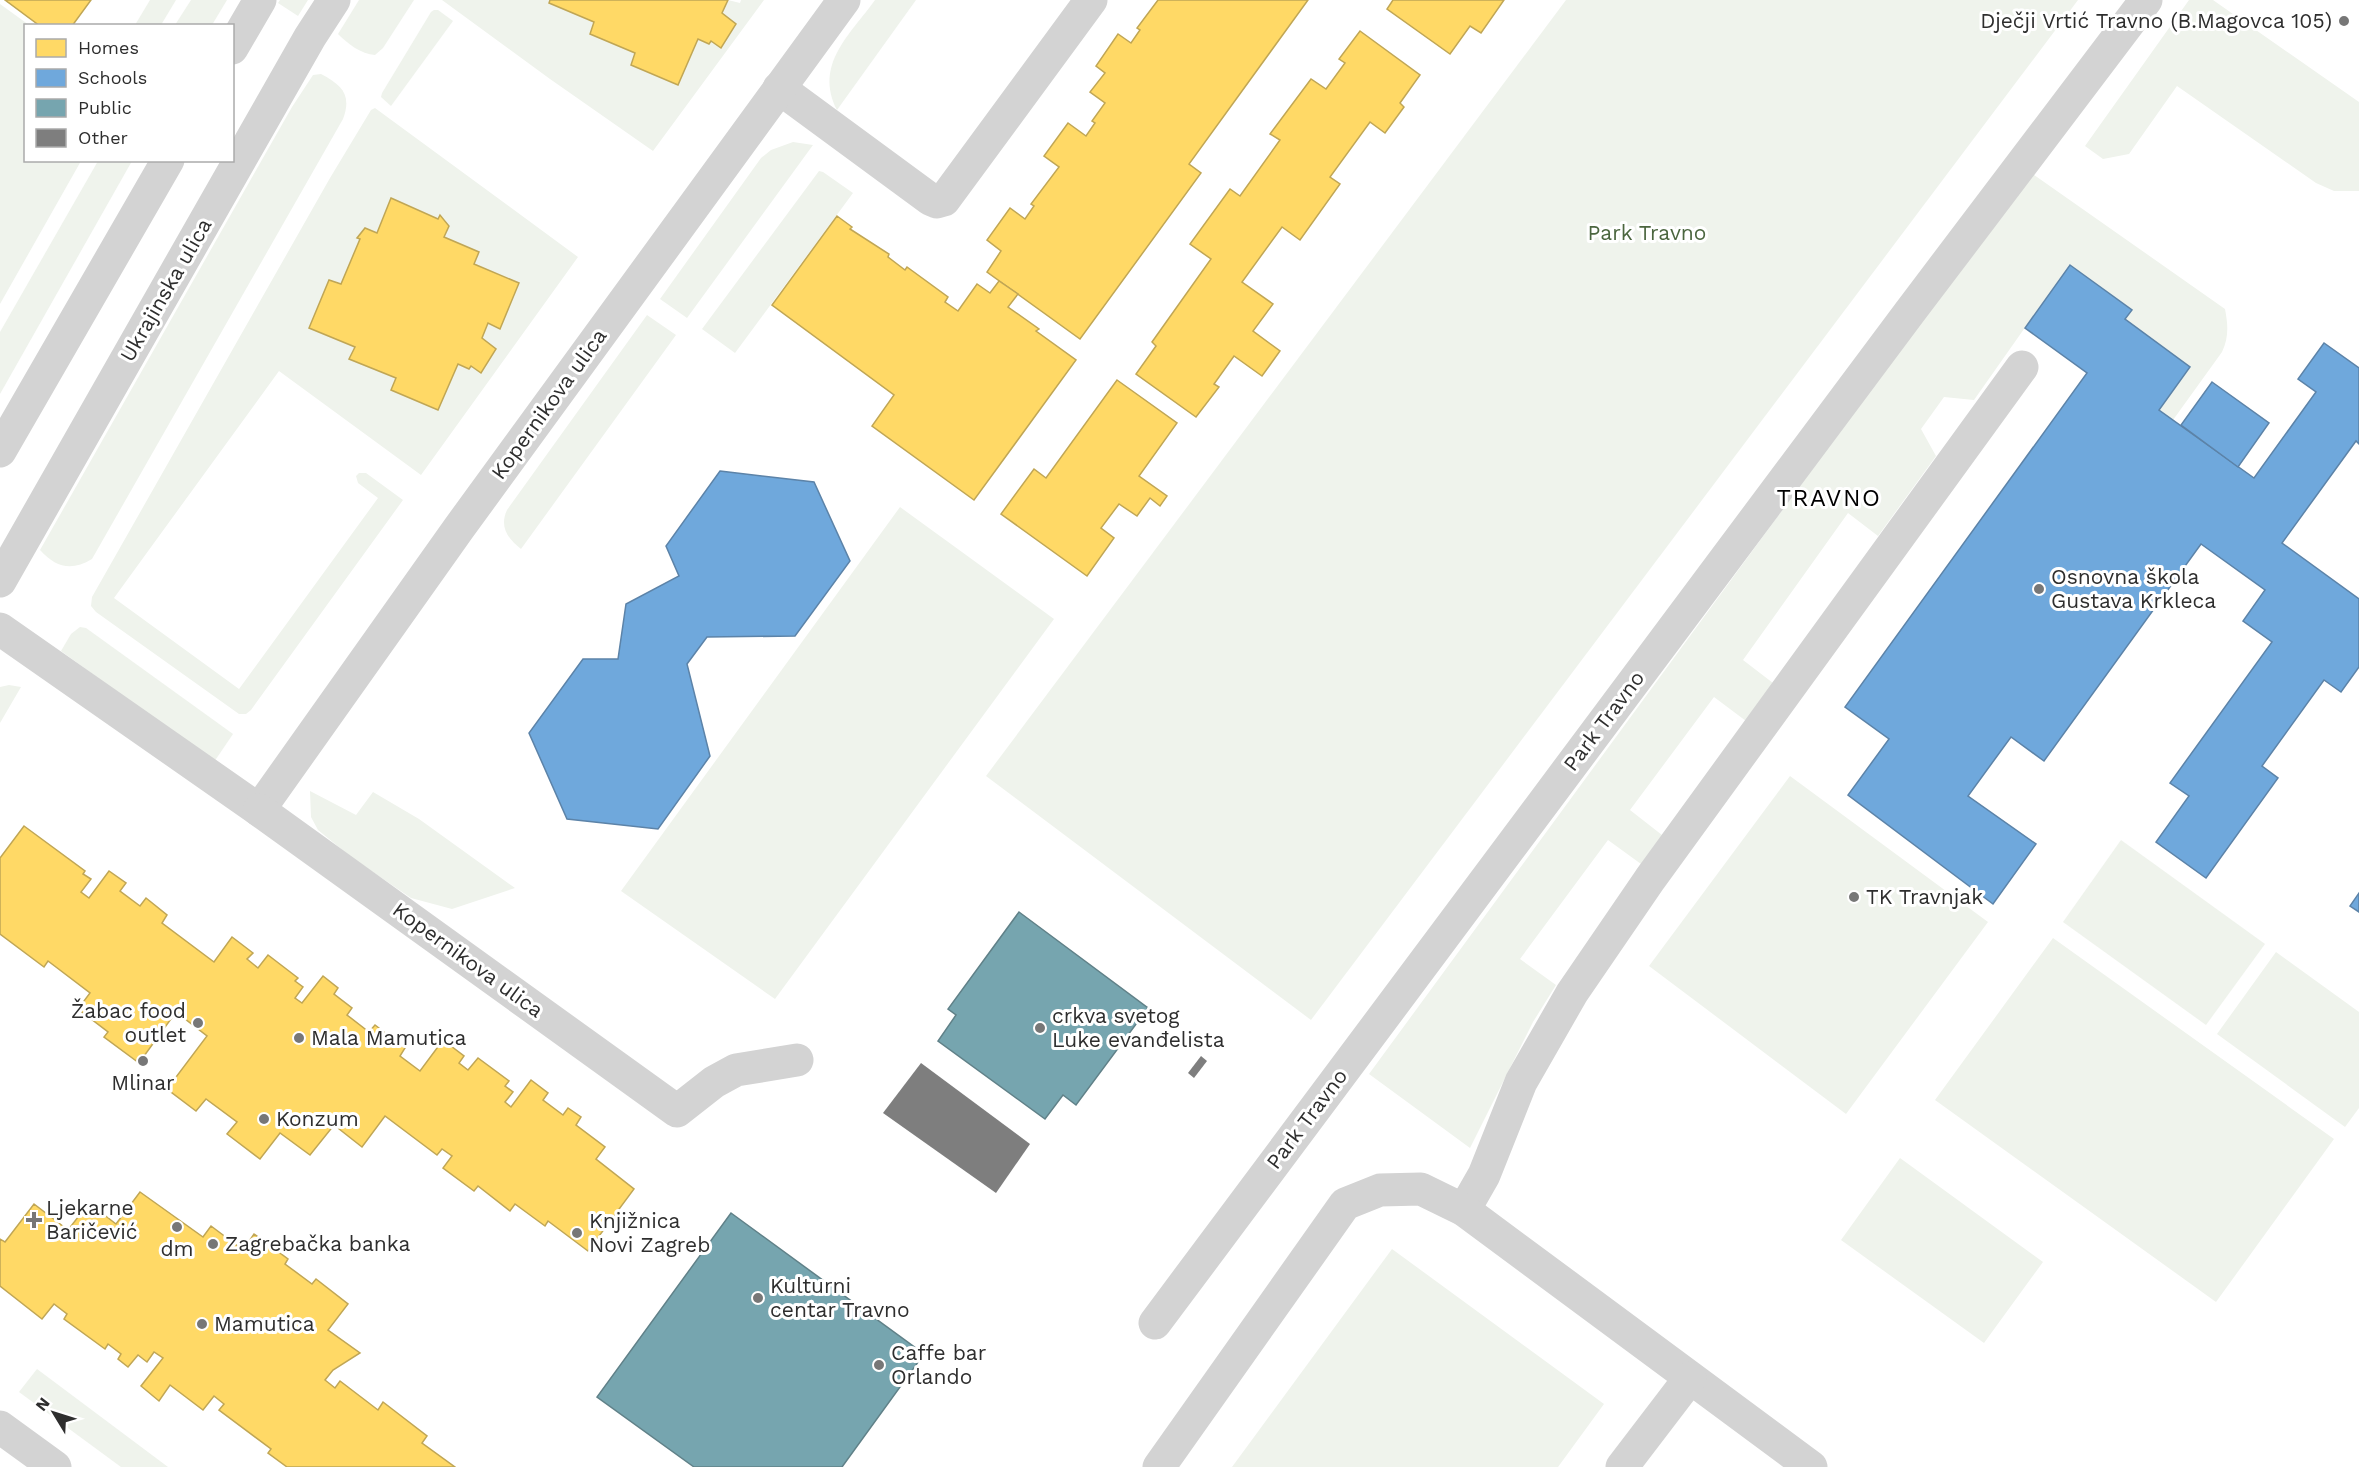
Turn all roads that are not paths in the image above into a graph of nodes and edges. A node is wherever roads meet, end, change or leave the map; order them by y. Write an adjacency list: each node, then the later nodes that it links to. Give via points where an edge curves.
1 (260, 0): 6 (street)
2 (334, 0): 11 (street, Ukrajinska ulica)
3 (844, 0): 7 (street, Kopernikova ulica)
4 (1091, 0): 7 (street, via 944,200 930,199)
5 (2146, 0): 16 (street, Park Travno)
6 (234, 45)
7 (779, 88): 13 (street, Kopernikova ulica)
8 (167, 162): 10 (street)
9 (2022, 367): 15 (street, via 1650,879 1572,993 1521,1082 1484,1175)
10 (0, 451)
11 (0, 581)
12 (0, 629): 13 (street, Kopernikova ulica)
13 (259, 810): 14 (street, Kopernikova ulica, via 677,1111 736,1070)
14 (797, 1060)
15 (1464, 1210): 17 (street); 20 (street, via 1421,1189 1380,1190 1345,1204)
16 (1155, 1323)
17 (1690, 1378): 21 (street); 22 (street)
18 (0, 1427): 19 (street)
19 (55, 1467)
20 (1159, 1467)
21 (1622, 1467)
22 (1811, 1467)

